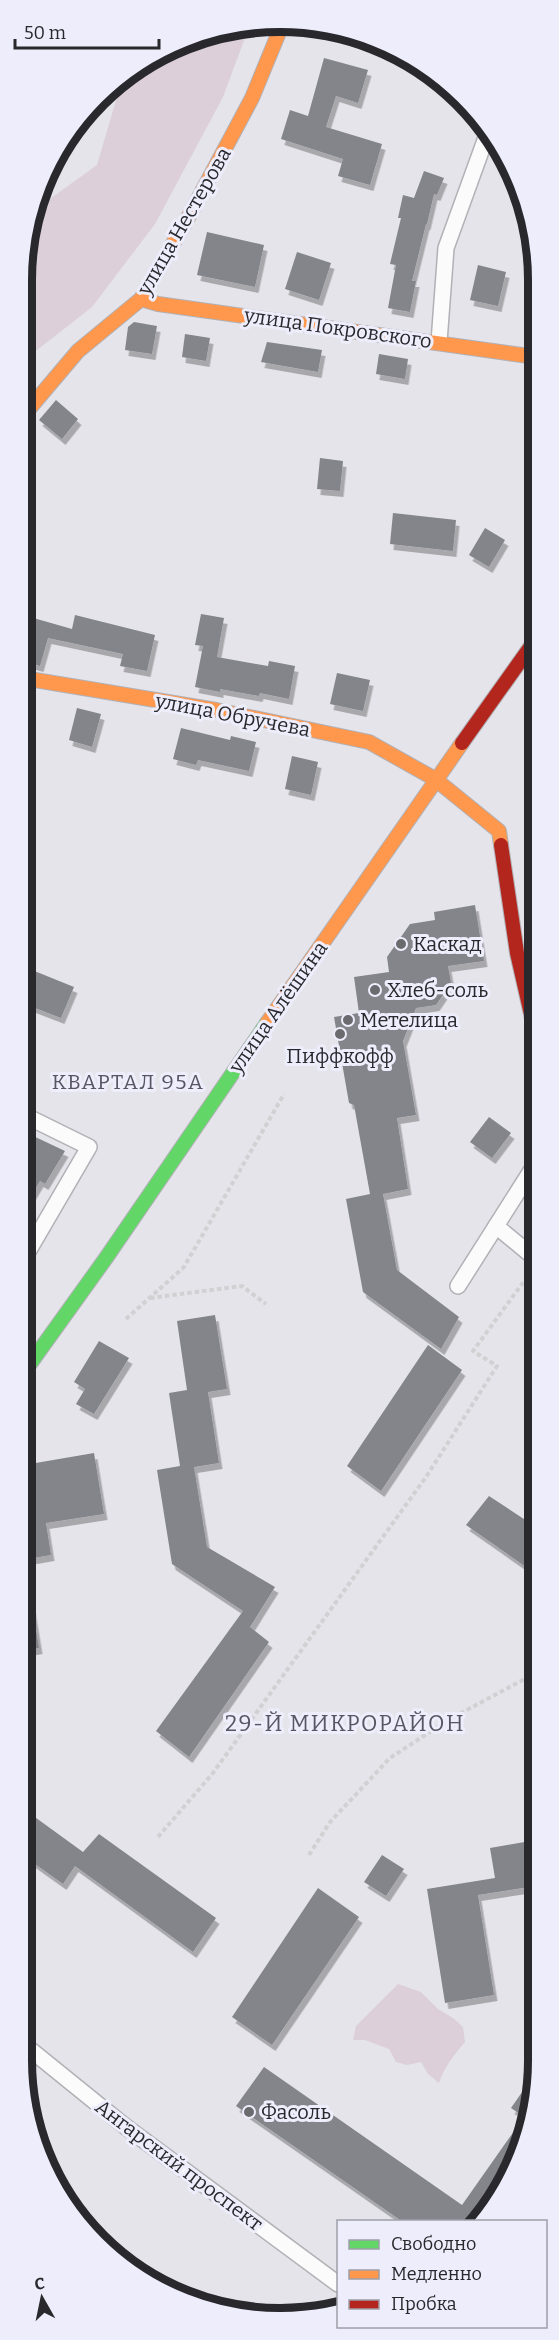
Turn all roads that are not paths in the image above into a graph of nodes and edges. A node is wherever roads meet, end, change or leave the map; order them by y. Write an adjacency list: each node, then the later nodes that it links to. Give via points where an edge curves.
1 (279, 32): 3 (street, улица Нестерова, via 252,98)
2 (485, 141): 4 (street, via 446,248)
3 (141, 299): 4 (street, улица Покровского); 6 (street, улица Нестерова, via 78,351)
4 (439, 342): 5 (street, улица Покровского)
5 (528, 356)
6 (32, 405)
7 (528, 650): 9 (street, улица Алёшина)
8 (32, 679): 9 (street, улица Обручева, via 216,710 369,742)
9 (435, 779): 10 (street, улица Обручева, via 499,831); 17 (street, улица Алёшина, via 84,1292)
10 (528, 1001)
11 (32, 1119): 14 (street, via 89,1147)
12 (528, 1176): 13 (street)
13 (496, 1226): 15 (street); 16 (street)
14 (32, 1245)
15 (528, 1252)
16 (458, 1286)
17 (32, 1362)
18 (32, 2051): 19 (street, Ангарский проспект, via 126,2127)
19 (337, 2283)

